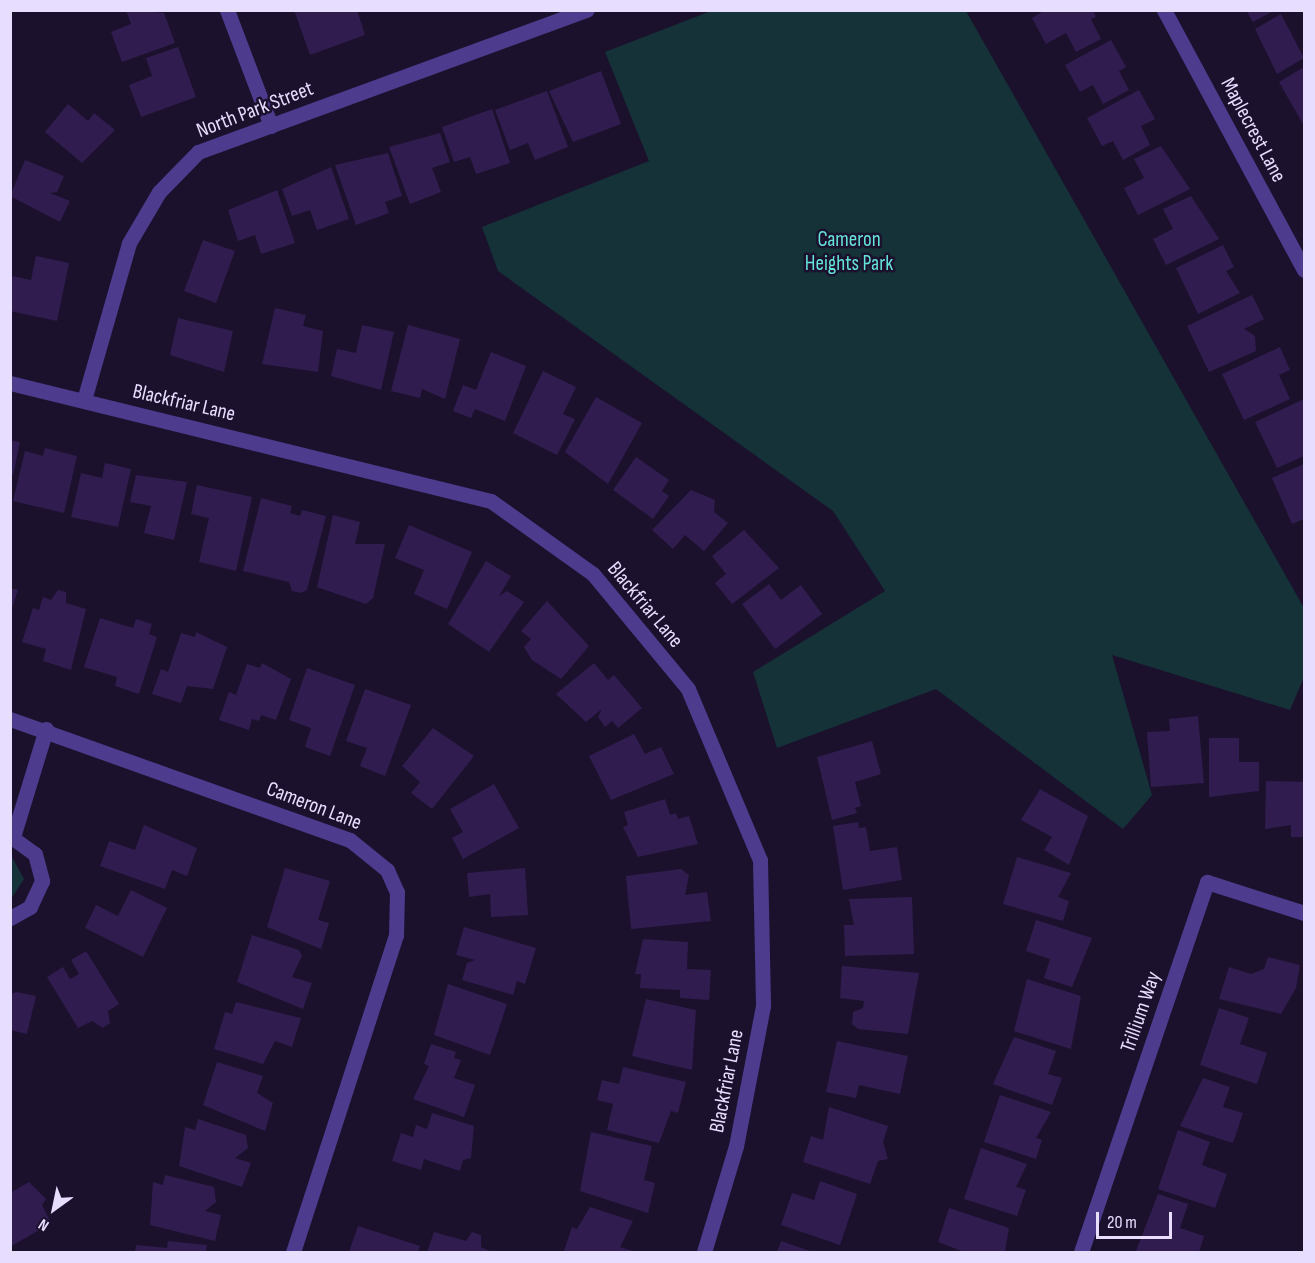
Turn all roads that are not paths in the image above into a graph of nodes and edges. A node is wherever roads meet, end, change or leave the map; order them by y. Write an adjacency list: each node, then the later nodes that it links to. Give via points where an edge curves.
1 (227, 10): 5 (street)
2 (587, 10): 4 (street, North Park Street)
3 (1164, 10): 6 (street, Maplecrest Lane)
4 (553, 16): 5 (street, North Park Street)
5 (271, 126): 8 (street, North Park Street, via 198,152 159,192 129,243)
6 (1305, 270)
7 (10, 383): 8 (street, Blackfriar Lane)
8 (84, 400): 15 (street, Blackfriar Lane, via 491,501 593,574 688,689 760,860 763,1006 736,1146)
9 (10, 719): 10 (street, Cameron Lane)
10 (46, 729): 11 (street); 14 (street, Cameron Lane, via 350,840 387,870 397,892 396,935)
11 (11, 836): 13 (street, via 35,854 42,881 30,907)
12 (1305, 913): 16 (street, Trillium Way, via 1207,882)
13 (10, 918)
14 (293, 1252)
15 (704, 1252)
16 (1081, 1252)

